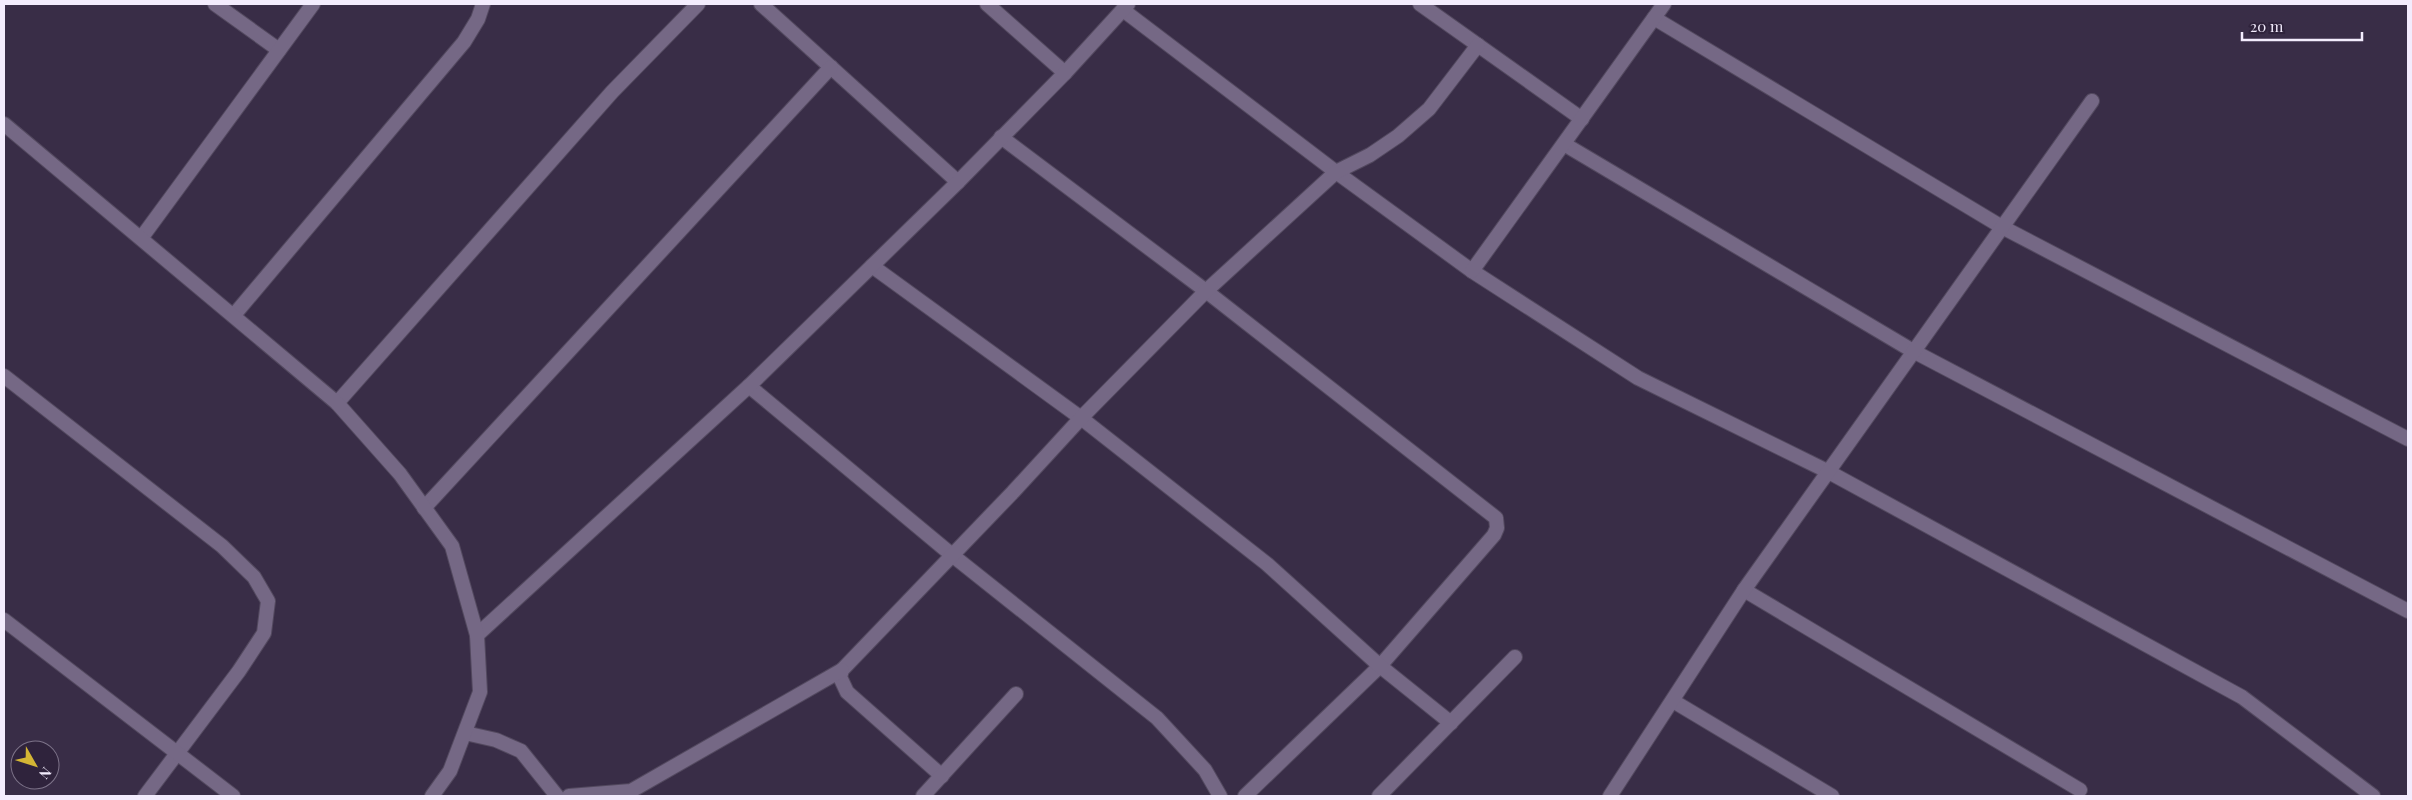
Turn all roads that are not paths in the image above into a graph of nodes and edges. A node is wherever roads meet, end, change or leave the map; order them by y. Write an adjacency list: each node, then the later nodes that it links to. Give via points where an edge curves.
1 (215, 4): 12 (street)
2 (313, 4): 12 (street)
3 (483, 4): 27 (street, via 464,42)
4 (698, 4): 31 (street, via 612,92)
5 (761, 4): 13 (street)
6 (987, 4): 14 (street)
7 (1420, 4): 11 (street)
8 (1664, 4): 10 (street)
9 (1126, 7): 14 (street); 20 (street)
10 (1654, 18): 16 (street); 22 (street)
11 (1478, 45): 16 (street); 20 (street, via 1429,109 1370,155)
12 (279, 50): 23 (street)
13 (830, 67): 21 (street); 35 (street)
14 (1065, 73): 18 (street)
15 (2092, 101): 22 (street)
16 (1582, 119): 19 (street)
17 (4, 124): 23 (street)
18 (1001, 137): 21 (street); 26 (street)
19 (1564, 144): 25 (street); 28 (street)
20 (1336, 172): 25 (street); 26 (street)
21 (958, 182): 24 (street)
22 (2002, 227): 28 (street); 33 (street)
23 (142, 238): 27 (street)
24 (872, 266): 30 (street); 32 (street)
25 (1472, 271): 34 (street, via 1638,378)
26 (1206, 291): 32 (street); 42 (street, via 1496,518 1494,535)
27 (234, 316): 31 (street)
28 (1913, 351): 34 (street); 38 (street)
29 (4, 376): 48 (street, via 222,546 254,577 268,602 264,633)
30 (749, 386): 36 (street); 40 (street)
31 (337, 403): 35 (street, via 400,474)
32 (1081, 418): 36 (street); 42 (street, via 1267,564)
33 (2408, 439)
34 (1827, 471): 37 (street); 62 (street, via 2242,698)
35 (424, 508): 40 (street, via 452,546)
36 (952, 555): 43 (street); 57 (street, via 1157,718 1205,770)
37 (1744, 590): 45 (street); 50 (street)
38 (2408, 611)
39 (4, 620): 48 (street)
40 (477, 635): 47 (street, via 480,692)
41 (1515, 657): 46 (street)
42 (1380, 666): 46 (street); 58 (street)
43 (842, 670): 49 (street, via 840,677 847,692); 55 (street, via 631,791)
44 (1016, 694): 49 (street)
45 (1673, 701): 60 (street); 61 (street)
46 (1451, 723): 59 (street)
47 (465, 733): 53 (street, via 450,771); 54 (street, via 496,740 521,751)
48 (177, 753): 51 (street); 52 (street)
49 (942, 776): 56 (street)
50 (2080, 790)
51 (145, 796)
52 (233, 796)
53 (432, 796)
54 (557, 796)
55 (569, 796)
56 (923, 796)
57 (1220, 796)
58 (1245, 796)
59 (1379, 796)
60 (1610, 796)
61 (1832, 796)
62 (2373, 796)

